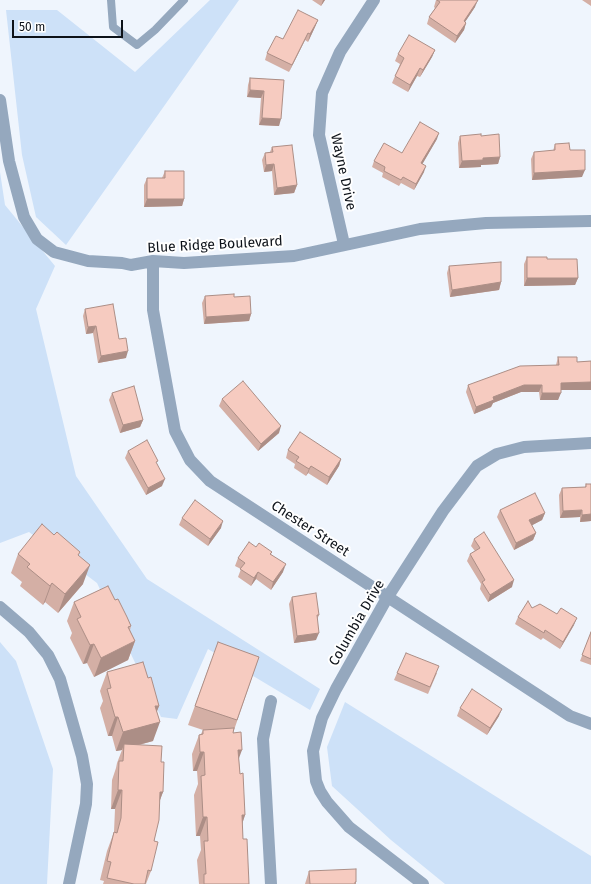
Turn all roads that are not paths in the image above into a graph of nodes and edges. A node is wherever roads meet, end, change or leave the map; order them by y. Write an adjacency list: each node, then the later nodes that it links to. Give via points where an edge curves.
1 (111, 0): 2 (lane, via 113,27 137,44 155,30)
2 (184, 0)
3 (374, 0): 6 (street, Wayne Drive, via 340,52 322,93 319,135)
4 (0, 100): 7 (street, Blue Ridge Boulevard, via 9,161 24,217 37,239 54,252 88,261 131,265)
5 (591, 221): 6 (street, Blue Ridge Boulevard, via 486,223 420,229)
6 (344, 244): 7 (street, Blue Ridge Boulevard, via 294,256 184,263)
7 (153, 261): 9 (street, Chester Street, via 153,310 175,431 190,460 210,481)
8 (591, 443): 9 (street, Columbia Drive, via 524,447 497,454 477,466 443,512)
9 (387, 598): 12 (street, Chester Street, via 570,716); 15 (street, Columbia Drive, via 322,718 313,751 313,764 320,791 337,815)
10 (0, 607): 13 (street, via 29,632 48,656 60,680 82,756 88,784 86,804)
11 (271, 701): 14 (street, via 263,739)
12 (591, 724)
13 (69, 884)
14 (270, 884)
15 (423, 884)

